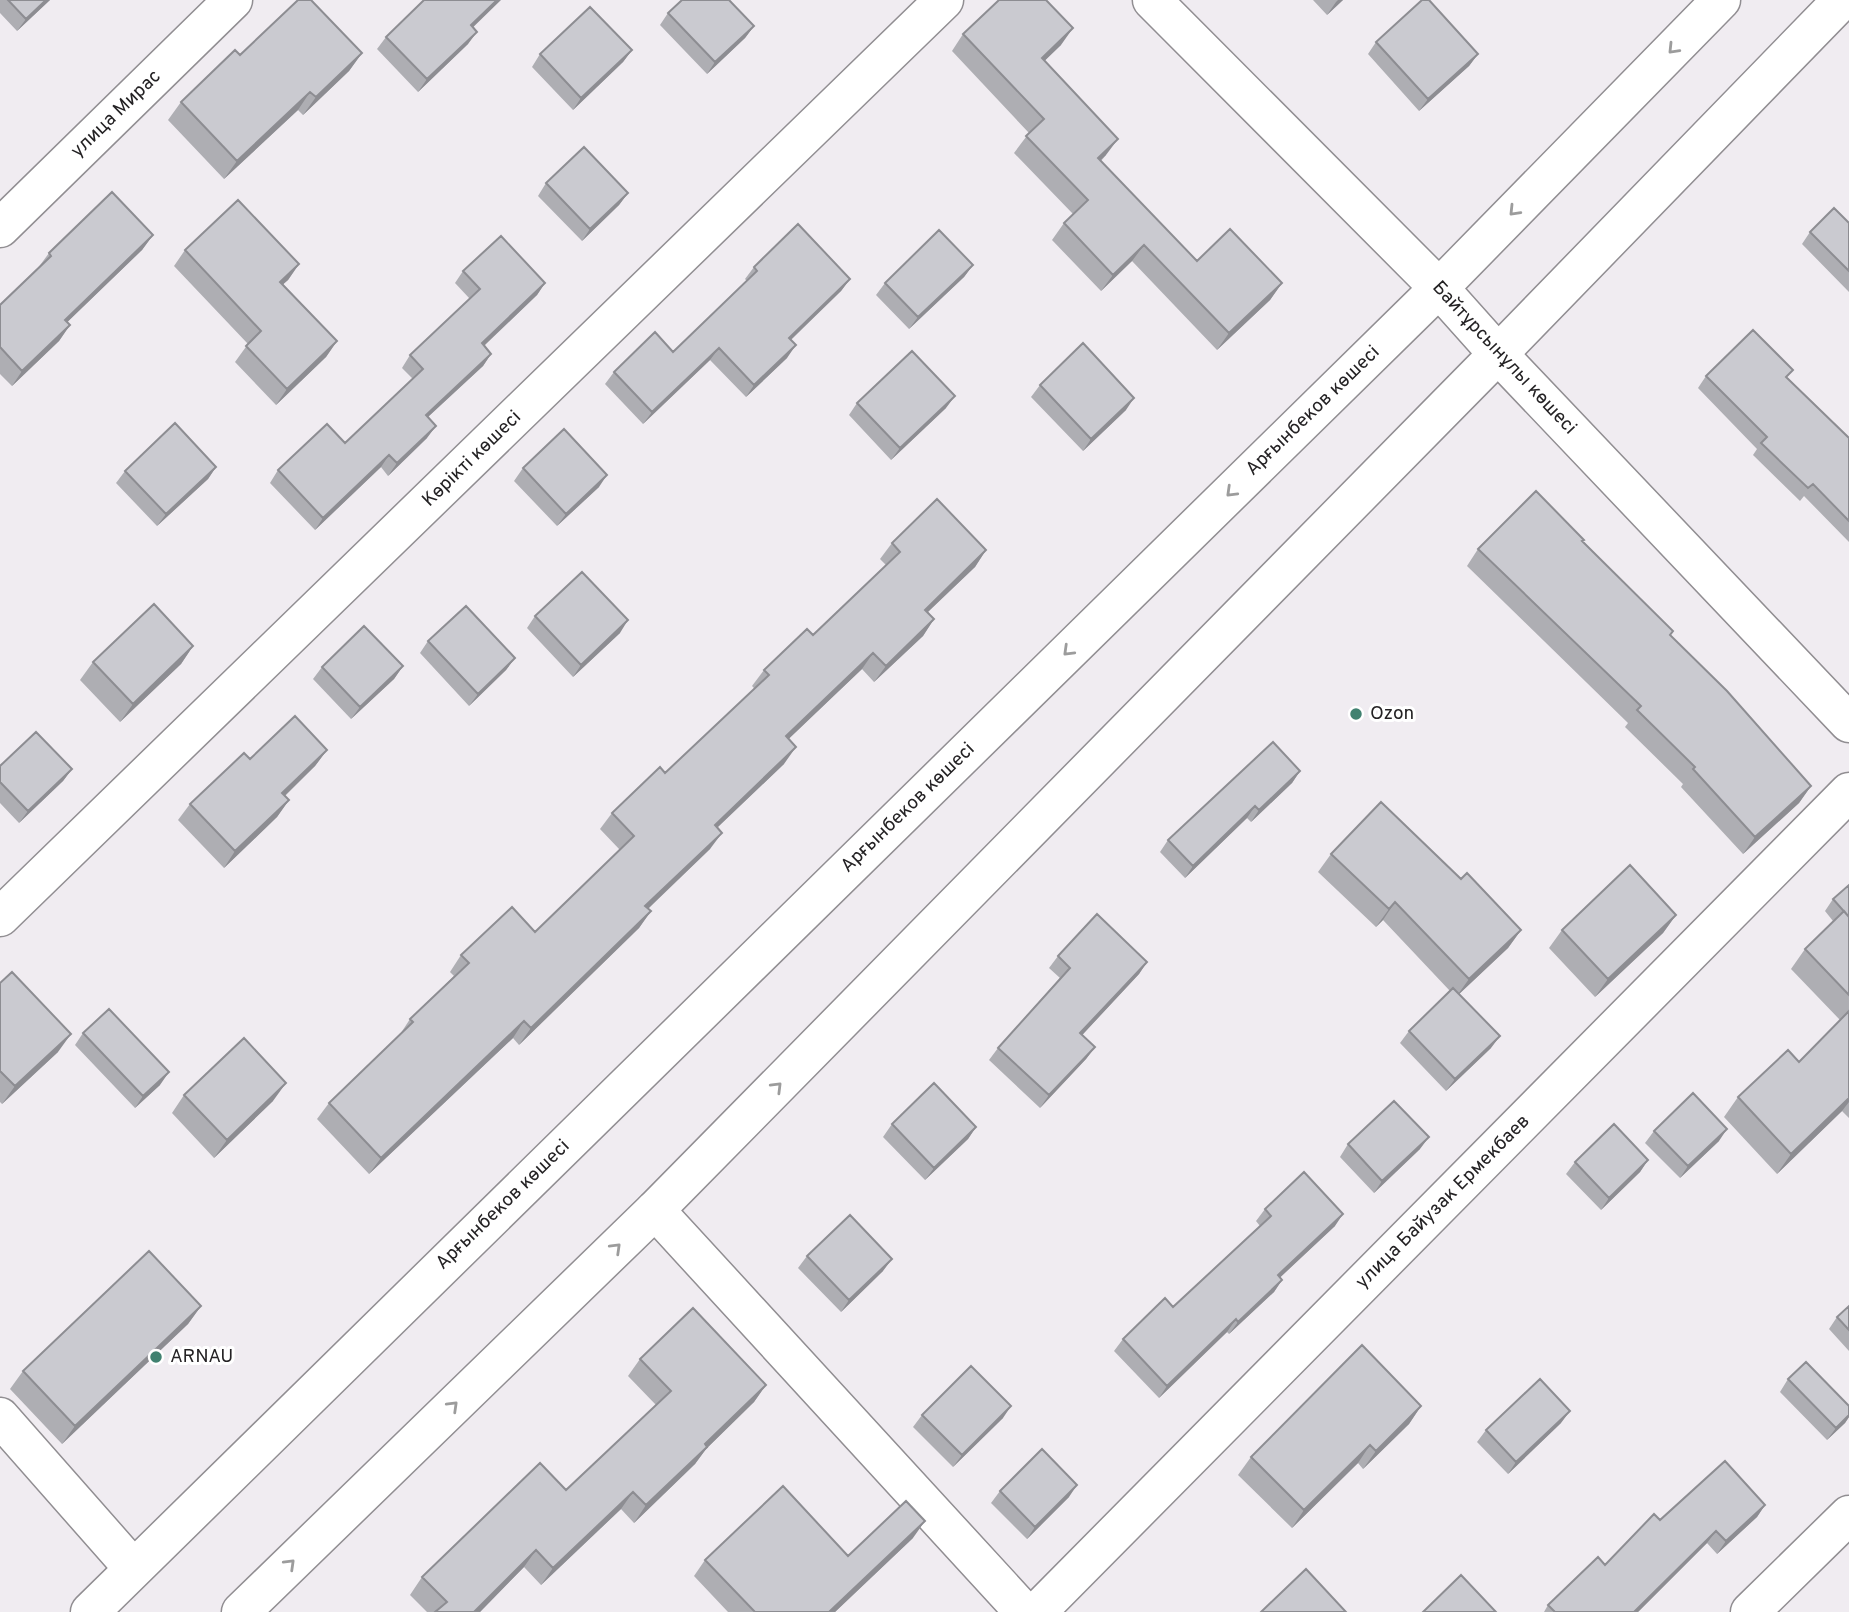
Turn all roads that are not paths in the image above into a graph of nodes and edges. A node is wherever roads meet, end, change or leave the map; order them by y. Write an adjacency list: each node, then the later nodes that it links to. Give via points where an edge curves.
1 (233, 0): 6 (main road, улица Мирас)
2 (944, 0): 11 (main road, Көрікті көшесі)
3 (1152, 0): 7 (main road, Байтұрсынұлы көшесі)
4 (1721, 0): 7 (main road, Арғынбеков көшесі, one-way to 7)
5 (1842, 0): 8 (main road)
6 (0, 228)
7 (1438, 288): 8 (main road, Байтұрсынұлы көшесі); 15 (main road, Арғынбеков көшесі, one-way to 15)
8 (1498, 354): 9 (main road, Байтұрсынұлы көшесі); 12 (main road, one-way to 8)
9 (1849, 723)
10 (1849, 792): 19 (main road, улица Байузак Ермекбаев)
11 (0, 917)
12 (655, 1210): 17 (main road, one-way to 12); 18 (main road)
13 (0, 1417): 15 (main road)
14 (1849, 1515): 20 (main road)
15 (133, 1568): 16 (main road, Арғынбеков көшесі)
16 (90, 1612)
17 (241, 1612)
18 (1024, 1612)
19 (1037, 1612)
20 (1750, 1612)

